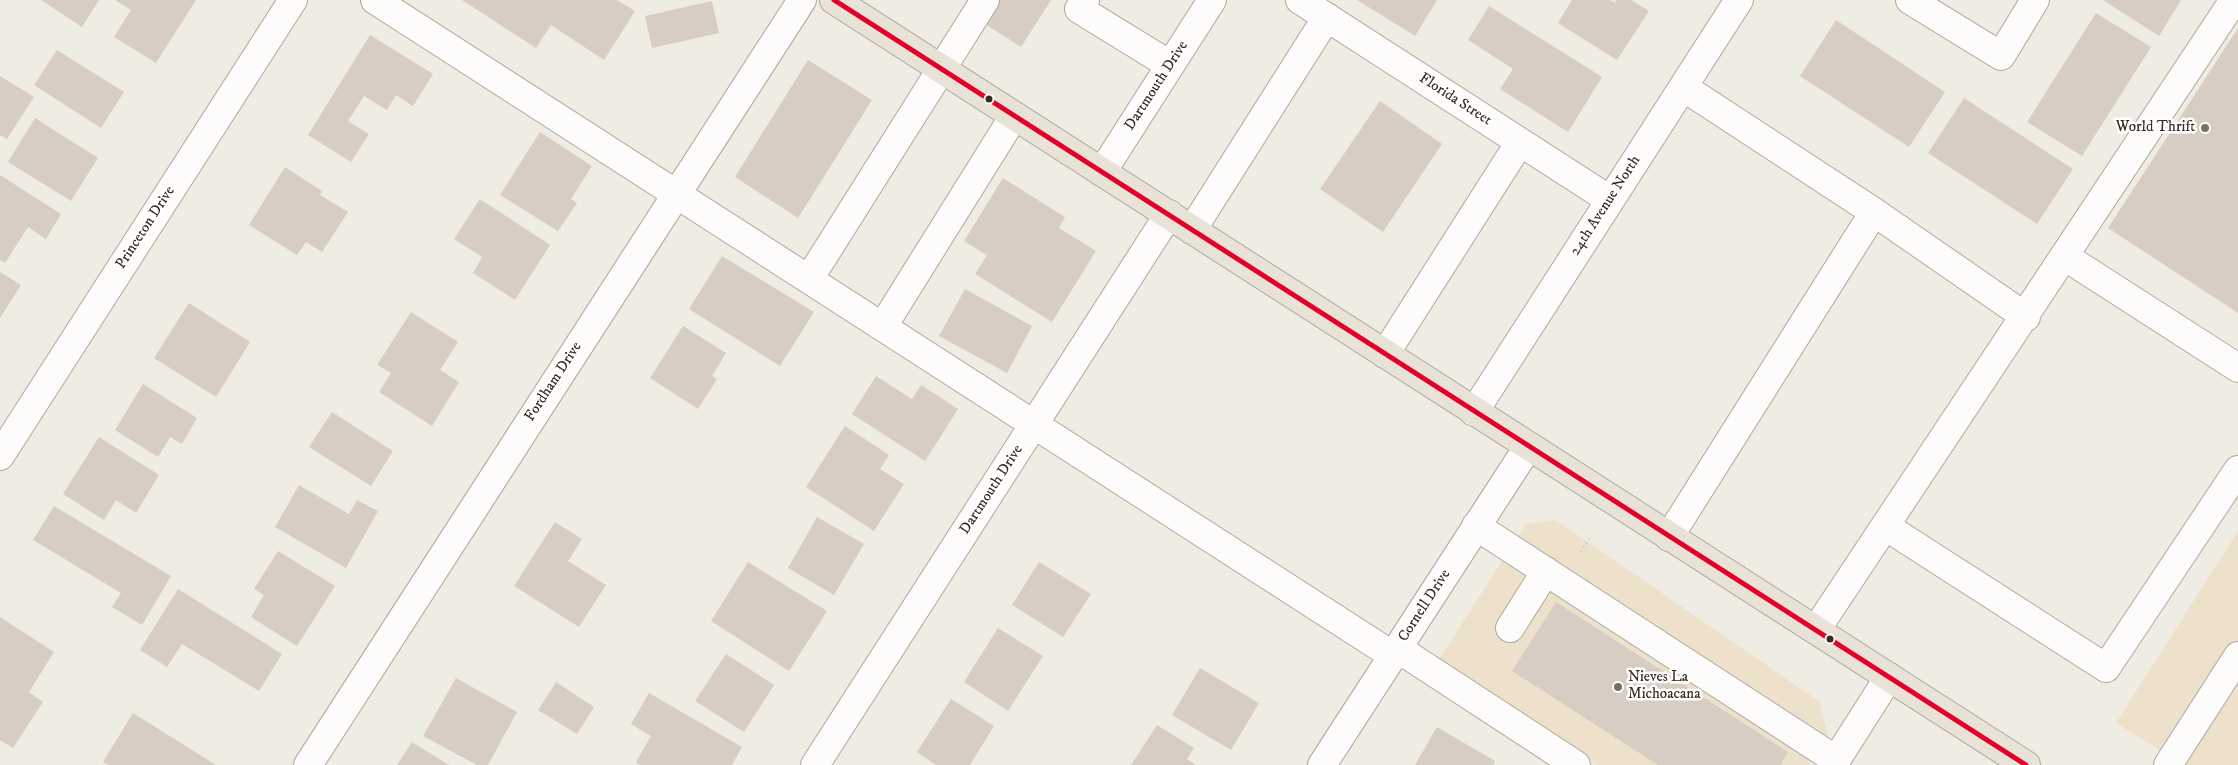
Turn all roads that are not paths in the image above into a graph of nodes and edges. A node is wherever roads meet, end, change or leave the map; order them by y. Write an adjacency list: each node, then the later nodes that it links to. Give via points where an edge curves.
1 (293, 0): 34 (street, Princeton Drive)
2 (375, 0): 20 (street)
3 (802, 0): 20 (street, Fordham Drive)
4 (834, 0): 15 (main road)
5 (985, 0): 15 (street)
6 (1085, 0): 14 (street, via 1079,9)
7 (1212, 0): 14 (street, Dartmouth Drive)
8 (1300, 0): 13 (street, Florida Street)
9 (1739, 0): 16 (street, 24th Avenue North)
10 (1910, 0): 11 (street, via 2001,56)
11 (2035, 0)
12 (2234, 0): 25 (street)
13 (1327, 17): 18 (street, Florida Street); 24 (street)
14 (1170, 65): 19 (street, Dartmouth Drive)
15 (941, 69): 17 (main road); 26 (street)
16 (1683, 87): 21 (street, 24th Avenue North); 22 (street)
17 (1014, 116): 19 (main road); 28 (street)
18 (1520, 142): 21 (street, Florida Street); 29 (street)
19 (1102, 172): 23 (main road)
20 (676, 193): 26 (street); 46 (street, Fordham Drive)
21 (1610, 200): 31 (street, 24th Avenue North)
22 (1874, 212): 27 (street); 38 (street)
23 (1169, 214): 24 (main road); 32 (street, Dartmouth Drive)
24 (1192, 230): 29 (main road)
25 (2064, 256): 27 (street); 30 (street)
26 (809, 279): 28 (street)
27 (2026, 317): 37 (street)
28 (883, 326): 32 (street)
29 (1385, 354): 31 (main road)
30 (2238, 368)
31 (1474, 412): 33 (main road)
32 (1034, 424): 42 (street); 47 (street, Dartmouth Drive)
33 (1528, 446): 36 (street, Cornell Drive); 38 (main road)
34 (0, 456)
35 (2238, 470): 37 (street, via 2106,668)
36 (1476, 526): 39 (street); 42 (street, Cornell Drive)
37 (1885, 526): 41 (street)
38 (1669, 537): 41 (main road)
39 (1546, 571): 40 (street); 45 (street)
40 (1510, 628)
41 (1816, 630): 44 (main road)
42 (1395, 652): 48 (street, Cornell Drive); 49 (street)
43 (2238, 656): 51 (street)
44 (1889, 677): 45 (street); 50 (main road)
45 (1834, 763)
46 (308, 765)
47 (815, 765)
48 (1322, 765)
49 (1576, 765)
50 (2026, 765)
51 (2168, 765)

